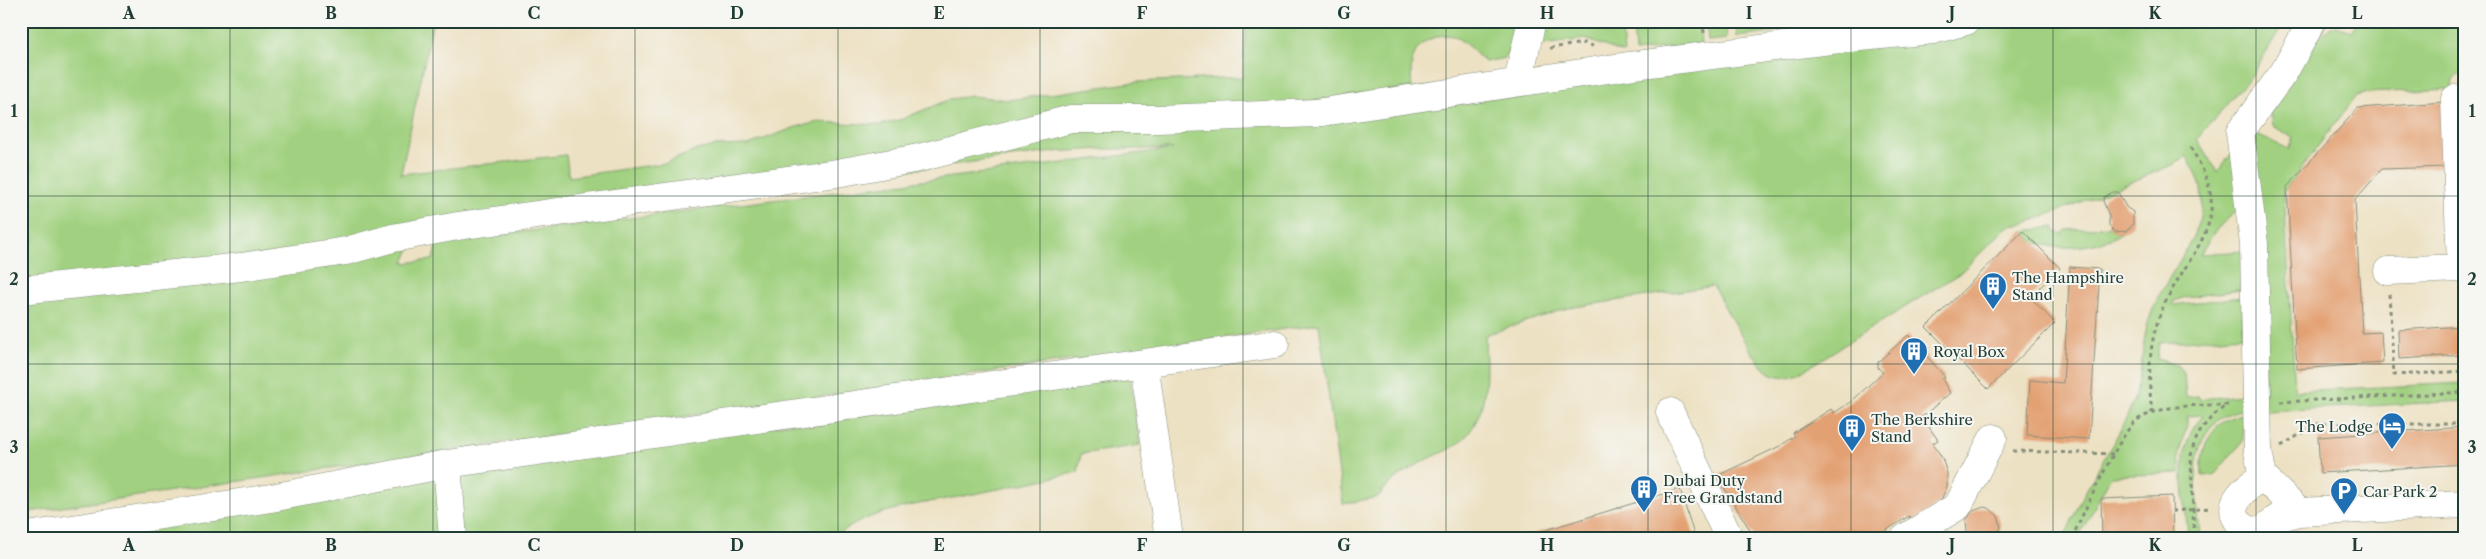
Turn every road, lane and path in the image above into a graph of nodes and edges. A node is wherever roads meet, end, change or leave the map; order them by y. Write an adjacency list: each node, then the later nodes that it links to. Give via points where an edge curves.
1 (1529, 21): 4 (lane)
2 (1966, 21): 4 (lane, via 1933,30 1830,40)
3 (2312, 21): 14 (lane, via 2284,72 2240,132 2254,244)
4 (1518, 81): 9 (lane, via 1316,113 1071,119 919,158 837,173 458,226 346,251 250,265)
5 (2456, 99): 7 (lane)
6 (2190, 147): 17 (path, via 2210,184 2212,210 2200,243 2174,287 2156,328 2149,357)
7 (2463, 268): 8 (lane)
8 (2388, 271): 12 (path, via 2394,375)
9 (21, 290)
10 (1275, 344): 11 (lane)
11 (1144, 363): 21 (lane); 31 (lane)
12 (2465, 372)
13 (2465, 392): 14 (path)
14 (2256, 403): 15 (path); 22 (lane)
15 (2227, 404): 17 (path, via 2172,408); 25 (path, via 2201,427 2192,447)
16 (1670, 412): 32 (lane)
17 (2152, 413): 20 (path, via 2135,421)
18 (2465, 424): 22 (path, via 2317,424 2274,450)
19 (1990, 444): 20 (path); 33 (lane, via 1958,506)
20 (2114, 454): 34 (path)
21 (447, 464): 29 (lane, via 272,498); 30 (lane)
22 (2260, 464): 27 (lane); 28 (lane, via 2237,496 2234,512)
23 (2465, 504): 27 (lane)
24 (2216, 507): 25 (path)
25 (2193, 509): 26 (path); 35 (path)
26 (2172, 511)
27 (2299, 512): 28 (lane, via 2279,518 2261,530)
28 (2242, 533)
29 (21, 537)
30 (454, 538)
31 (1169, 538)
32 (1729, 538)
33 (1905, 538)
34 (2072, 538)
35 (2194, 538)

